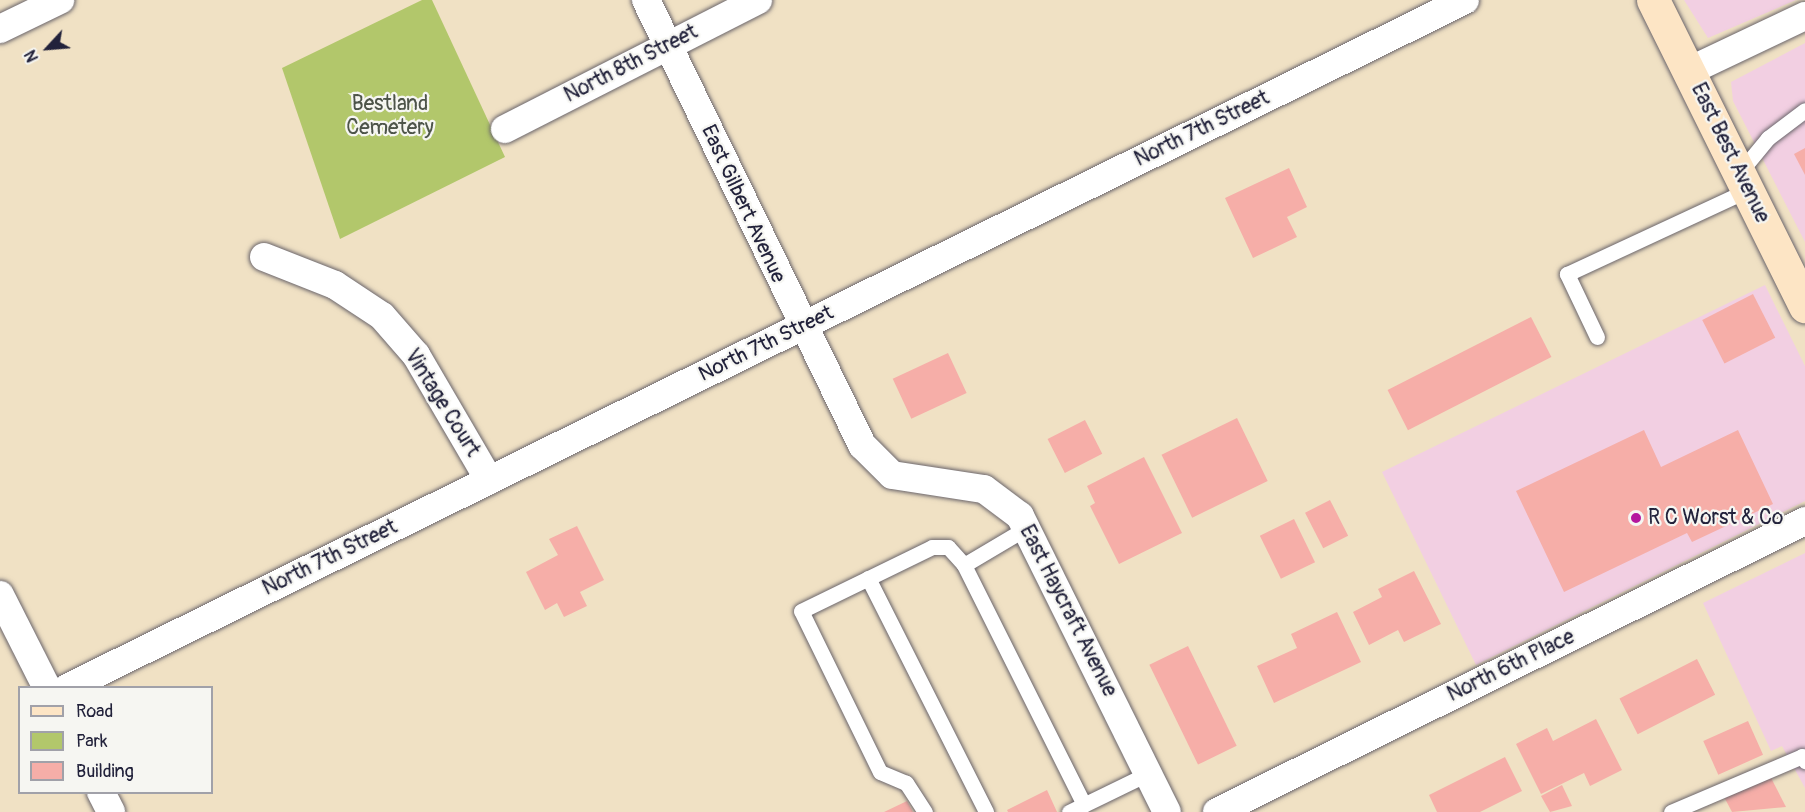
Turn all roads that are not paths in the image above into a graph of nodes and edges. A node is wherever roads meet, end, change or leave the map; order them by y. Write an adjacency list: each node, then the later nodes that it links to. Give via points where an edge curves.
1 (60, 0): 7 (street)
2 (646, 0): 8 (street, East Gilbert Avenue)
3 (758, 0): 8 (street, North 8th Street)
4 (1465, 0): 15 (street, North 7th Street)
5 (1653, 0): 9 (main road, East Best Avenue)
6 (1805, 16): 9 (street)
7 (0, 29)
8 (667, 45): 11 (street, North 8th Street); 15 (street, East Gilbert Avenue)
9 (1689, 71): 12 (main road, East Best Avenue)
10 (1805, 110): 12 (lane, via 1768,138)
11 (505, 129)
12 (1744, 181): 14 (main road, East Best Avenue); 16 (lane, via 1567,274)
13 (264, 257): 18 (street, Vintage Court, via 335,285 382,316 416,355)
14 (1805, 306)
15 (801, 326): 17 (street, East Gilbert Avenue); 18 (street, North 7th Street)
16 (1597, 337)
17 (842, 407): 20 (street, East Haycraft Avenue, via 868,454 892,475 984,489)
18 (489, 480): 25 (street, North 7th Street)
19 (1805, 521): 35 (street, North 6th Place)
20 (1028, 527): 21 (lane); 27 (street, East Haycraft Avenue)
21 (964, 565): 22 (lane, via 948,547 932,547); 29 (lane)
22 (868, 578): 31 (lane, via 801,611 880,772 906,783); 32 (lane)
23 (0, 595): 24 (street)
24 (46, 686)
25 (68, 686)
26 (1805, 761): 36 (lane, via 1802,756)
27 (1149, 773): 29 (lane); 34 (street, East Haycraft Avenue)
28 (102, 794): 30 (street)
29 (1084, 805): 33 (lane)
30 (111, 812)
31 (925, 812)
32 (986, 812)
33 (1069, 812)
34 (1167, 812)
35 (1217, 812)
36 (1671, 812)

